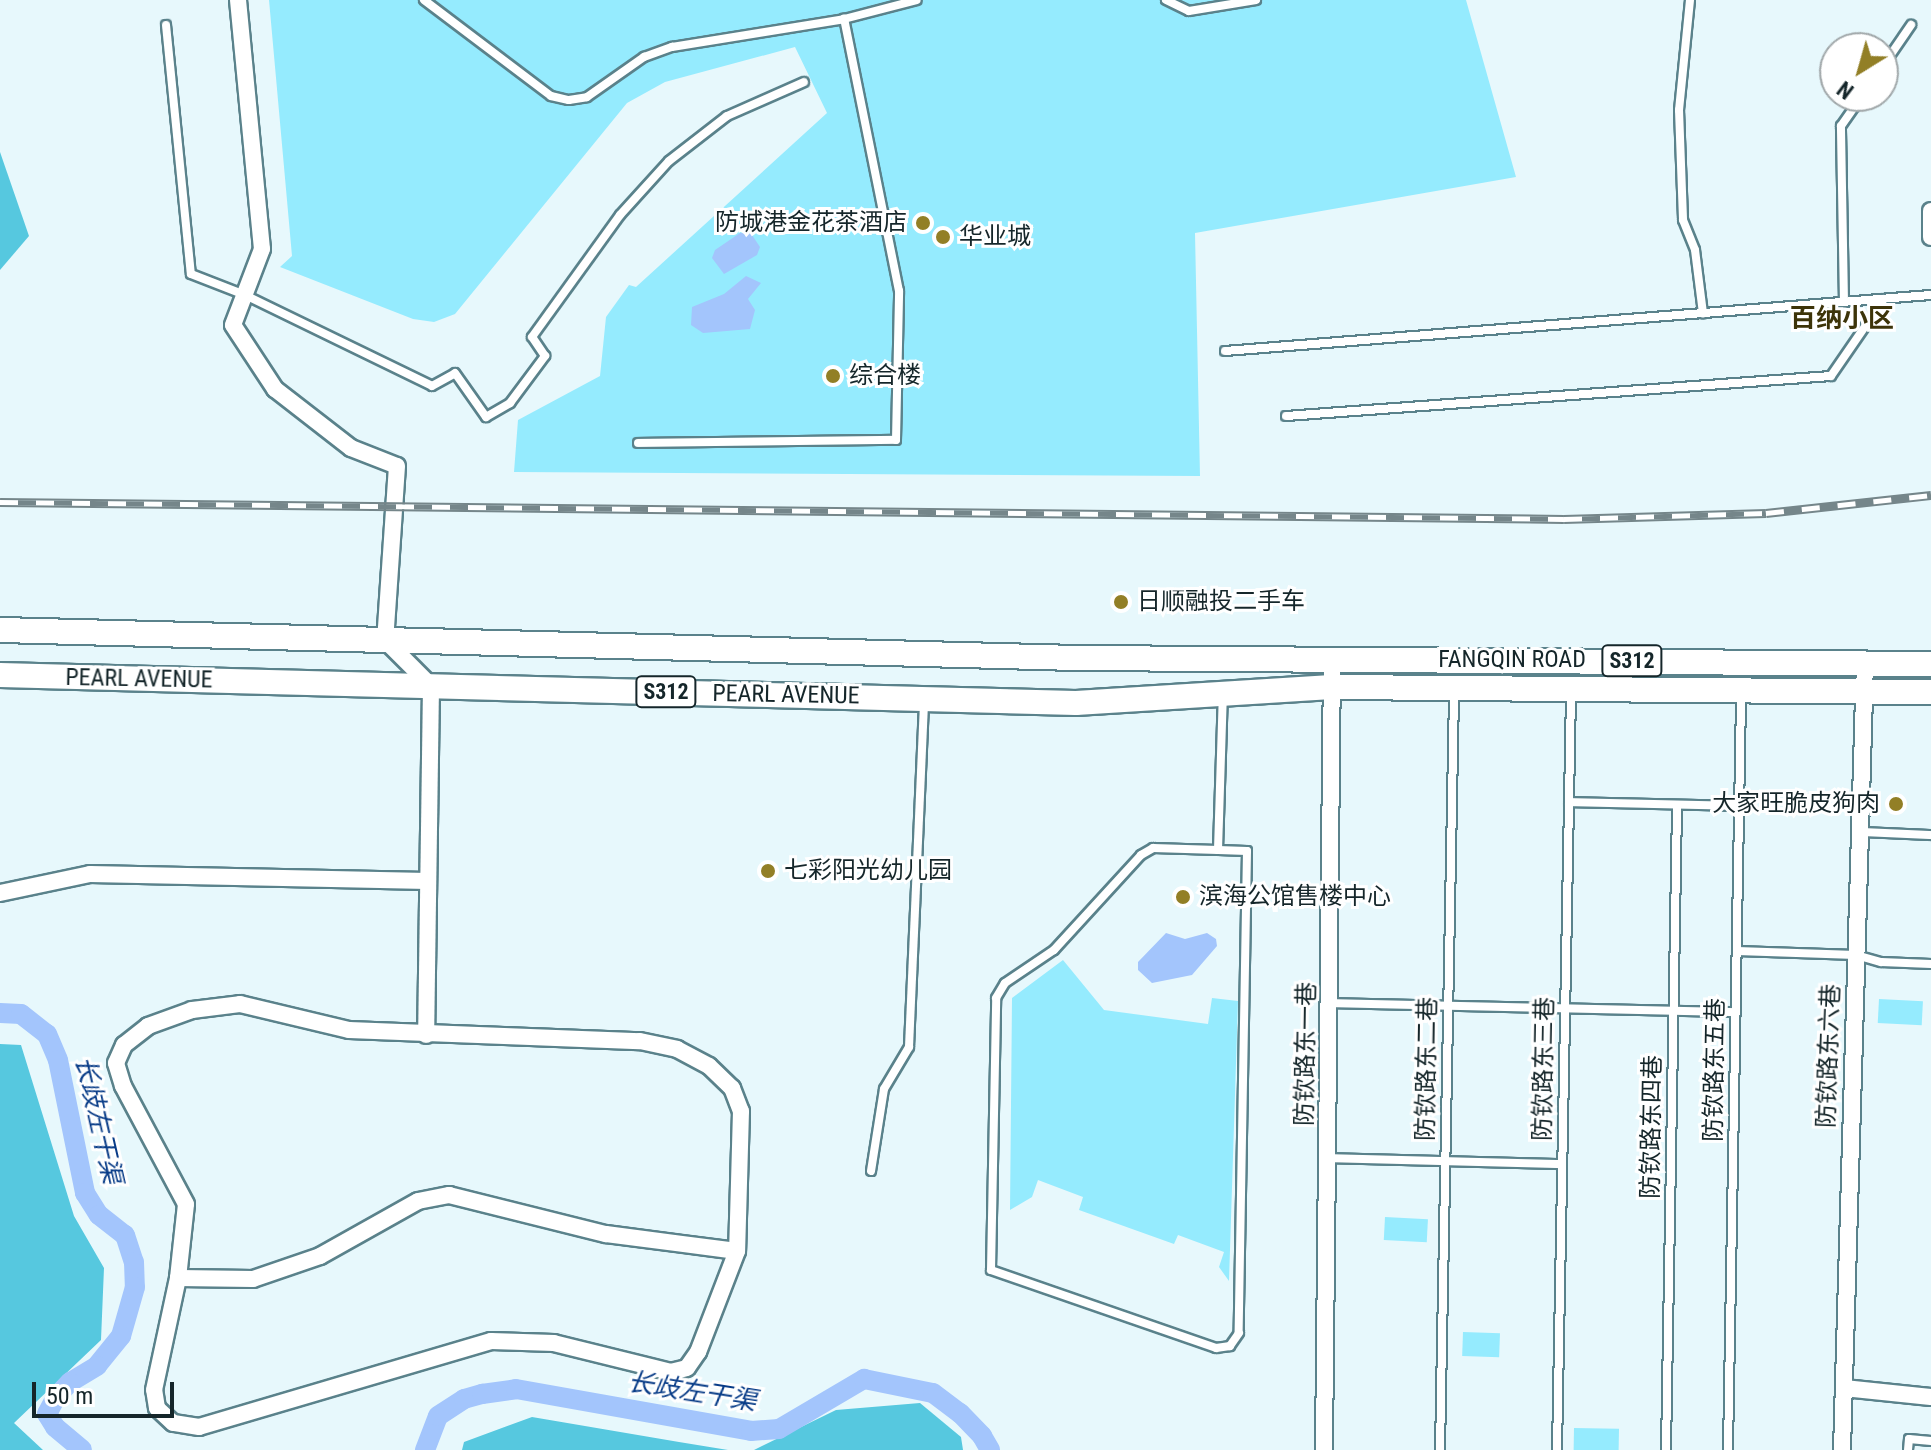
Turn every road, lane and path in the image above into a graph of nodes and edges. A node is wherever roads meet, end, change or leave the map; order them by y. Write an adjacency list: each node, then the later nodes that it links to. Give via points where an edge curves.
1 (238, 0): 15 (street, via 262,249)
2 (424, 0): 7 (lane, via 551,96 569,100 587,97 644,57 672,47)
3 (917, 0): 7 (lane)
4 (1166, 0): 5 (lane, via 1189,11)
5 (1256, 0)
6 (1690, 0): 19 (lane, via 1679,110 1683,220 1695,250)
7 (844, 19): 22 (lane, via 899,291 896,440)
8 (166, 25): 15 (lane, via 191,274)
9 (1911, 25): 10 (lane)
10 (1899, 43)
11 (804, 82): 15 (lane, via 727,116 669,161 620,215 532,337 545,356 510,403 486,417 455,373 432,386)
12 (1851, 112): 18 (lane, via 1841,126)
13 (1931, 211): 14 (street)
14 (1931, 237)
15 (245, 295): 24 (street, via 233,325 275,389 351,448 397,466)
16 (1931, 295): 17 (lane)
17 (1884, 299): 18 (lane); 21 (lane, via 1831,376)
18 (1844, 302): 19 (lane)
19 (1703, 313): 20 (lane)
20 (1225, 351)
21 (1286, 416)
22 (638, 443)
23 (0, 630): 24 (main road, PEARL AVENUE / S312)
24 (385, 640): 25 (main road, PEARL AVENUE / S312, via 1077,658); 29 (street)
25 (1332, 659): 26 (main road, FANGQIN ROAD / S312); 30 (street, 防钦路东一巷)
26 (1865, 663): 27 (main road, FANGQIN ROAD / S312); 34 (street, 防钦路东六巷)
27 (1931, 664)
28 (0, 675): 29 (main road, PEARL AVENUE / S312)
29 (431, 686): 37 (main road, PEARL AVENUE / S312); 44 (street)
30 (1332, 687): 31 (main road, FANGQIN ROAD / S312); 36 (main road, PEARL AVENUE / S312); 49 (street, 防钦路东一巷)
31 (1454, 688): 32 (main road, FANGQIN ROAD / S312); 50 (lane, 防钦路东二巷)
32 (1571, 689): 33 (main road, FANGQIN ROAD / S312); 38 (lane, 防钦路东三巷)
33 (1741, 690): 34 (main road, FANGQIN ROAD / S312); 40 (lane, 防钦路东五巷)
34 (1864, 692): 35 (main road, FANGQIN ROAD / S312); 41 (street, 防钦路东六巷)
35 (1931, 692)
36 (1223, 694): 37 (main road, PEARL AVENUE / S312, via 1076,703); 43 (lane)
37 (924, 699): 58 (lane, via 909,1047 884,1089)
38 (1569, 802): 39 (lane); 51 (lane, 防钦路东三巷)
39 (1677, 805): 40 (lane); 52 (lane, 防钦路东四巷)
40 (1739, 806): 46 (lane, 防钦路东五巷)
41 (1860, 832): 42 (lane); 47 (street, 防钦路东六巷)
42 (1931, 835)
43 (1218, 850): 43 (lane, via 1153,848 1141,855 1054,950 1005,983 996,998 991,1270 1216,1348 1230,1346 1239,1333 1247,851)
44 (428, 881): 45 (street, via 90,874); 54 (street)
45 (0, 893)
46 (1737, 951): 47 (lane); 53 (lane, 防钦路东五巷)
47 (1856, 955): 48 (lane); 61 (street, 防钦路东六巷)
48 (1931, 964)
49 (1330, 1003): 50 (lane); 55 (street, 防钦路东一巷)
50 (1448, 1005): 51 (lane); 56 (lane, 防钦路东二巷)
51 (1565, 1008): 52 (lane); 57 (lane, 防钦路东三巷)
52 (1674, 1011): 53 (lane); 67 (lane, 防钦路东四巷)
53 (1736, 1012): 68 (lane, 防钦路东五巷)
54 (426, 1035): 59 (street, via 640,1041 677,1049 709,1066 732,1088 741,1111); 60 (street, via 349,1030 240,1004 192,1010 148,1026 124,1045 116,1063 123,1086 186,1204)
55 (1328, 1158): 56 (lane); 64 (street, 防钦路东一巷)
56 (1446, 1161): 57 (lane); 65 (lane, 防钦路东二巷)
57 (1562, 1164): 66 (lane, 防钦路东三巷)
58 (871, 1171)
59 (737, 1251): 60 (street, via 606,1234 449,1195 418,1201 320,1256 253,1279); 60 (street, via 687,1368 671,1372 554,1343 491,1341 199,1427 173,1423 157,1408 154,1390)
60 (178, 1278)
61 (1844, 1388): 62 (street); 69 (street, 防钦路东六巷)
62 (1931, 1397)
63 (1931, 1441): 70 (lane, via 1909,1439)
64 (1324, 1450)
65 (1440, 1450)
66 (1557, 1450)
67 (1666, 1450)
68 (1728, 1450)
69 (1842, 1450)
70 (1908, 1450)

